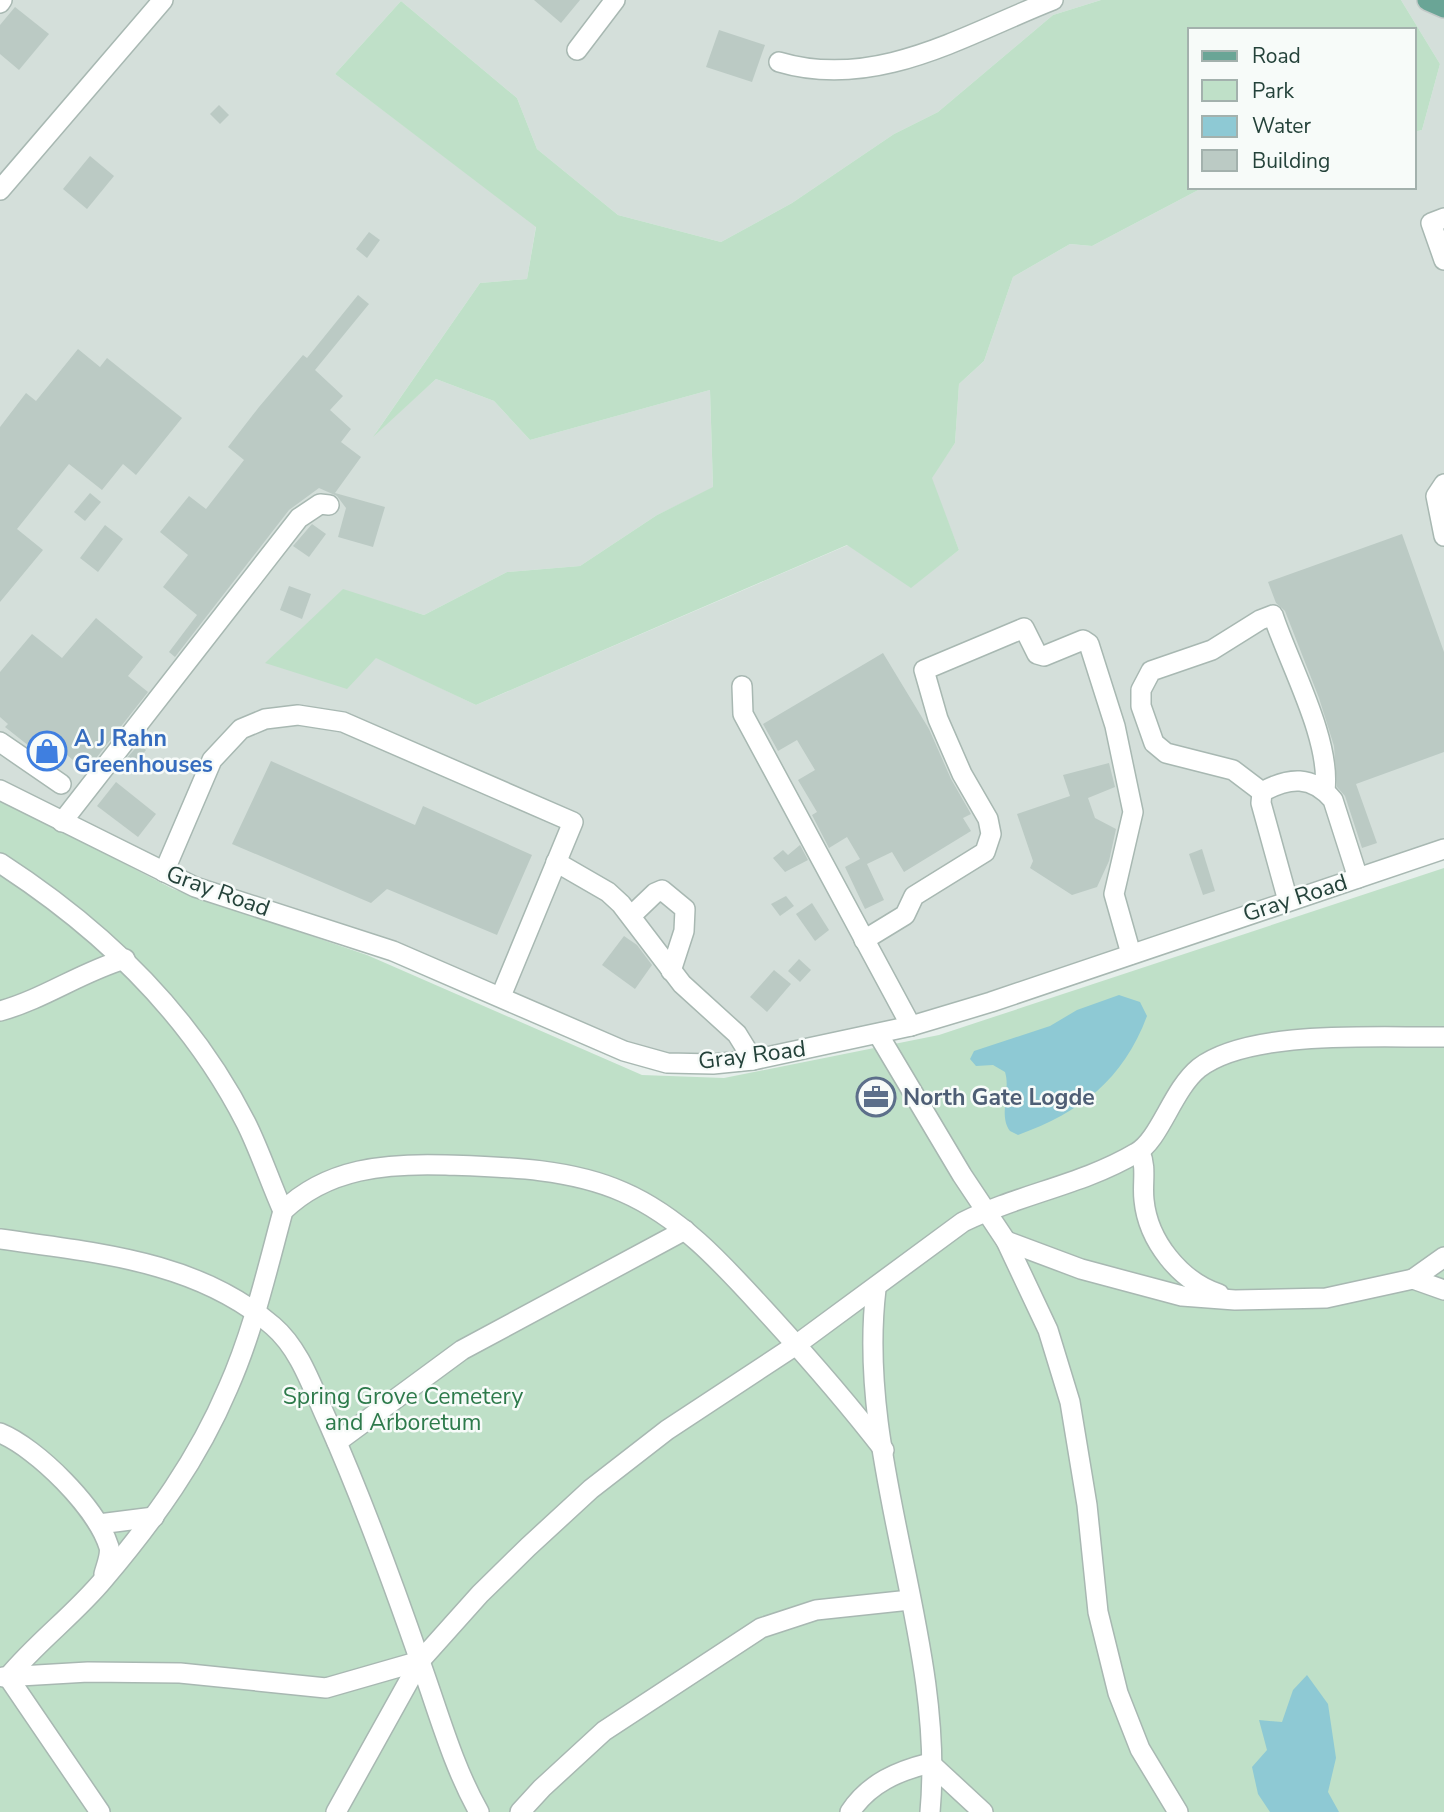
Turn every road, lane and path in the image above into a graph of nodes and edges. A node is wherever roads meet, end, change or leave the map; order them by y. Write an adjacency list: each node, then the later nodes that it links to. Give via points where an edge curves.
1 (163, 0): 8 (street)
2 (615, 0): 6 (street)
3 (1053, 0): 7 (street, via 909,59 830,70)
4 (1429, 0): 5 (main road)
5 (1444, 7)
6 (578, 50)
7 (779, 62)
8 (0, 190)
9 (1444, 218): 10 (street, via 1431,223)
10 (1444, 260)
11 (1444, 484): 13 (street, via 1436,496)
12 (329, 505): 20 (street, via 320,504 299,518)
13 (1444, 536)
14 (742, 686): 28 (street, via 743,714)
15 (0, 742): 16 (street)
16 (61, 785)
17 (0, 790): 20 (street, Gray Road)
18 (1325, 790): 19 (street, via 1310,781 1292,779); 19 (street, via 1327,772 1306,699 1273,615 1212,650 1151,671 1141,690 1149,733 1160,749 1233,770); 25 (street, via 1334,800)
19 (1262, 792): 26 (street, via 1261,803)
20 (62, 822): 24 (street, Gray Road)
21 (1444, 849): 25 (street, Gray Road)
22 (556, 862): 24 (street, via 573,822 343,722 298,715 265,719 241,729 223,745 212,760); 27 (street, via 608,892); 32 (street)
23 (0, 863): 30 (street, via 39,888)
24 (164, 872): 32 (street, Gray Road, via 195,887 393,951)
25 (1358, 878): 26 (street, Gray Road)
26 (1288, 901): 29 (street, Gray Road)
27 (631, 916): 31 (street); 31 (street, via 662,890 685,909 684,932)
28 (864, 940): 29 (street, via 905,915 914,896 990,845 988,819 938,719 924,670 1024,628 1037,654 1044,656 1083,640 1089,644 1115,726 1133,812 1114,894); 34 (street)
29 (1131, 954): 34 (street, Gray Road)
30 (125, 959): 33 (street, via 91,969); 39 (street, via 169,1006 213,1066 246,1124)
31 (671, 971): 37 (street, via 737,1034)
32 (502, 996): 37 (street, Gray Road, via 645,1058 713,1064)
33 (0, 1012)
34 (911, 1026): 35 (street, Gray Road)
35 (878, 1034): 37 (street, Gray Road); 40 (street)
36 (1444, 1037): 38 (street, via 1269,1041 1239,1048 1198,1069 1179,1089)
37 (753, 1059)
38 (1140, 1152): 40 (street, via 1102,1171); 48 (street, via 1145,1164 1143,1198 1149,1231 1165,1254 1202,1288)
39 (283, 1211): 41 (street, via 299,1196 328,1181 373,1167 498,1166 576,1176 620,1190); 49 (street)
40 (986, 1211): 43 (street); 46 (street, via 963,1223)
41 (685, 1230): 50 (street); 52 (street, via 462,1350)
42 (0, 1239): 49 (street, via 165,1266)
43 (1006, 1241): 48 (street, via 1081,1269 1182,1296); 68 (street, via 1048,1330 1070,1402 1098,1612 1118,1693 1140,1749)
44 (1444, 1258): 45 (street)
45 (1413, 1279): 47 (street); 48 (street, via 1326,1298)
46 (876, 1289): 50 (street); 53 (street, via 871,1370)
47 (1444, 1290)
48 (1235, 1300)
49 (254, 1313): 52 (street, via 274,1327 300,1360); 54 (street, via 223,1398 196,1454)
50 (796, 1345): 53 (street); 58 (street, via 667,1430 592,1489 480,1594)
51 (0, 1433): 55 (street, via 15,1439 75,1493)
52 (337, 1442): 58 (street)
53 (884, 1450): 57 (street)
54 (154, 1517): 55 (street); 56 (street)
55 (99, 1524): 56 (street, via 110,1550)
56 (102, 1581): 59 (street)
57 (910, 1600): 60 (street, via 926,1690); 64 (street, via 816,1610 761,1628 604,1731)
58 (421, 1661): 59 (street, via 326,1688 180,1673); 62 (street); 63 (street, via 452,1753)
59 (4, 1677): 61 (street)
60 (930, 1763): 65 (street, via 894,1772); 66 (street); 67 (street)
61 (99, 1811)
62 (336, 1812)
63 (479, 1812)
64 (520, 1812)
65 (850, 1812)
66 (930, 1812)
67 (983, 1812)
68 (1178, 1812)

